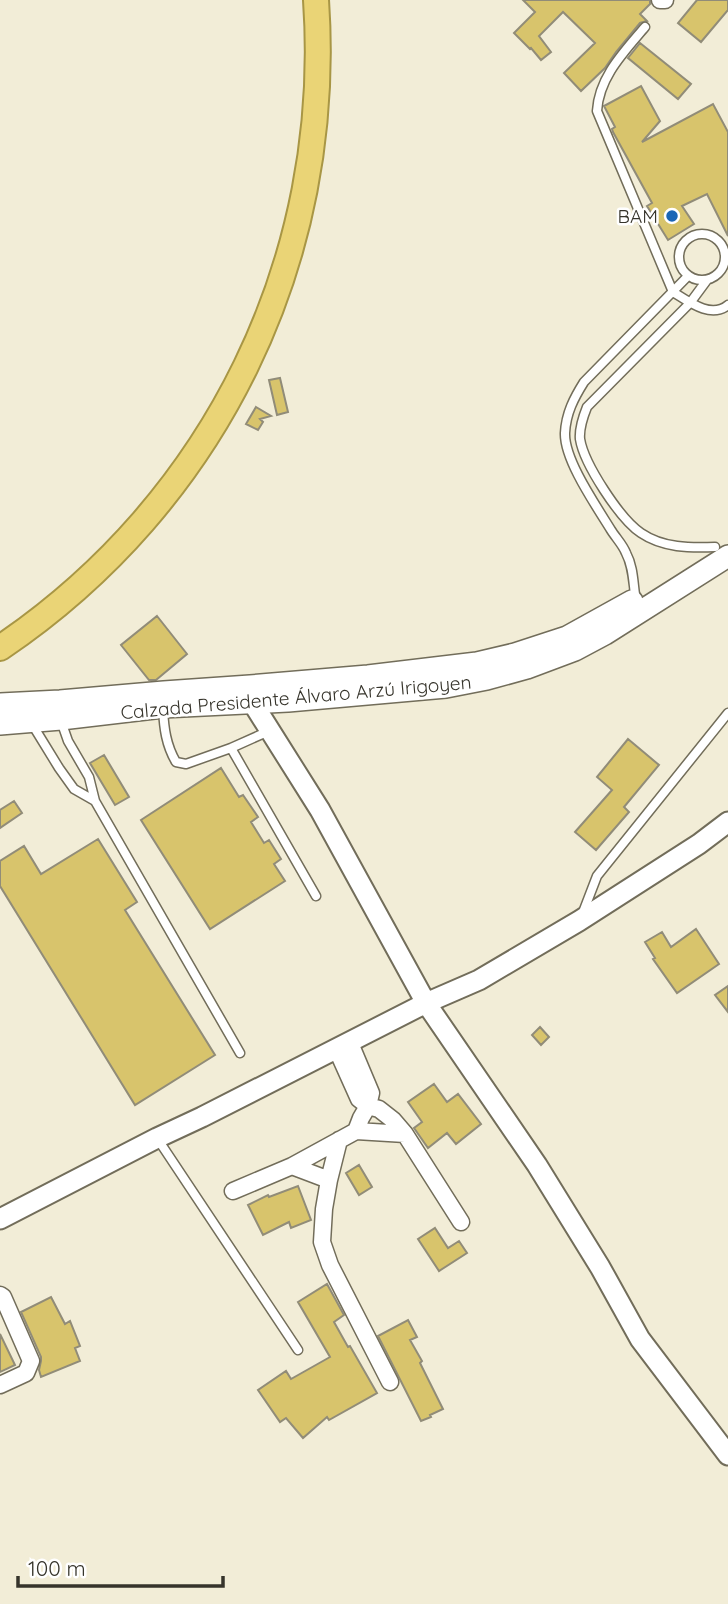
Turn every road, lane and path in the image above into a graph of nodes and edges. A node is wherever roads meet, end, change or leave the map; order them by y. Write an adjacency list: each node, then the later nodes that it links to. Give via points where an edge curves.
1 (316, 0): 15 (highway, via 316,114 303,195 282,275 243,373 195,455 155,509 86,581)
2 (645, 27): 6 (lane, via 601,86 597,111)
3 (727, 255): 4 (lane, via 711,235 691,237 682,246 679,259); 5 (lane, via 719,274)
4 (688, 276): 5 (lane); 6 (lane)
5 (707, 281): 7 (lane)
6 (673, 292): 7 (lane); 10 (lane, via 584,382)
7 (690, 303): 8 (lane, via 713,312); 9 (lane, via 587,407)
8 (728, 305)
9 (582, 421): 10 (lane); 11 (lane, via 584,453)
10 (567, 422): 12 (lane, via 569,455)
11 (623, 518): 12 (lane); 13 (lane, via 643,534 666,543 686,548)
12 (611, 530): 14 (lane, via 626,554)
13 (724, 547): 14 (main road, Calzada Presidente Álvaro Arzú Irigoyen)
14 (638, 605): 16 (main road, Calzada Presidente Álvaro Arzú Irigoyen, via 605,634 575,650 506,675 446,687 288,701)
15 (0, 648)
16 (251, 694): 17 (main road, Calzada Presidente Álvaro Arzú Irigoyen); 23 (street)
17 (164, 699): 19 (main road, Calzada Presidente Álvaro Arzú Irigoyen); 24 (lane, via 164,724 176,762 186,764)
18 (0, 704): 19 (main road, Calzada Presidente Álvaro Arzú Irigoyen)
19 (60, 710): 21 (main road, Calzada Presidente Álvaro Arzú Irigoyen); 25 (lane, via 68,741 89,777)
20 (728, 713): 28 (lane, via 597,876)
21 (31, 722): 22 (main road, Calzada Presidente Álvaro Arzú Irigoyen); 25 (lane, via 74,789)
22 (0, 724)
23 (270, 730): 24 (lane); 29 (street, via 320,810)
24 (231, 748): 27 (lane)
25 (95, 801): 31 (lane)
26 (728, 822): 28 (street)
27 (316, 896)
28 (579, 921): 29 (street, via 479,980)
29 (426, 1003): 30 (street); 46 (street, via 537,1165 640,1339)
30 (344, 1046): 32 (street, via 371,1093); 35 (street)
31 (240, 1053)
32 (368, 1106): 33 (street); 34 (street, via 386,1114)
33 (356, 1131): 34 (street); 36 (street)
34 (405, 1134): 41 (street)
35 (157, 1138): 40 (street); 43 (lane)
36 (339, 1140): 37 (street); 38 (street)
37 (292, 1166): 38 (street); 39 (street)
38 (329, 1180): 44 (street, via 322,1242)
39 (233, 1191)
40 (0, 1219)
41 (461, 1222)
42 (0, 1295): 45 (street, via 31,1362 26,1373)
43 (298, 1350)
44 (390, 1382)
45 (0, 1385)
46 (728, 1455)

